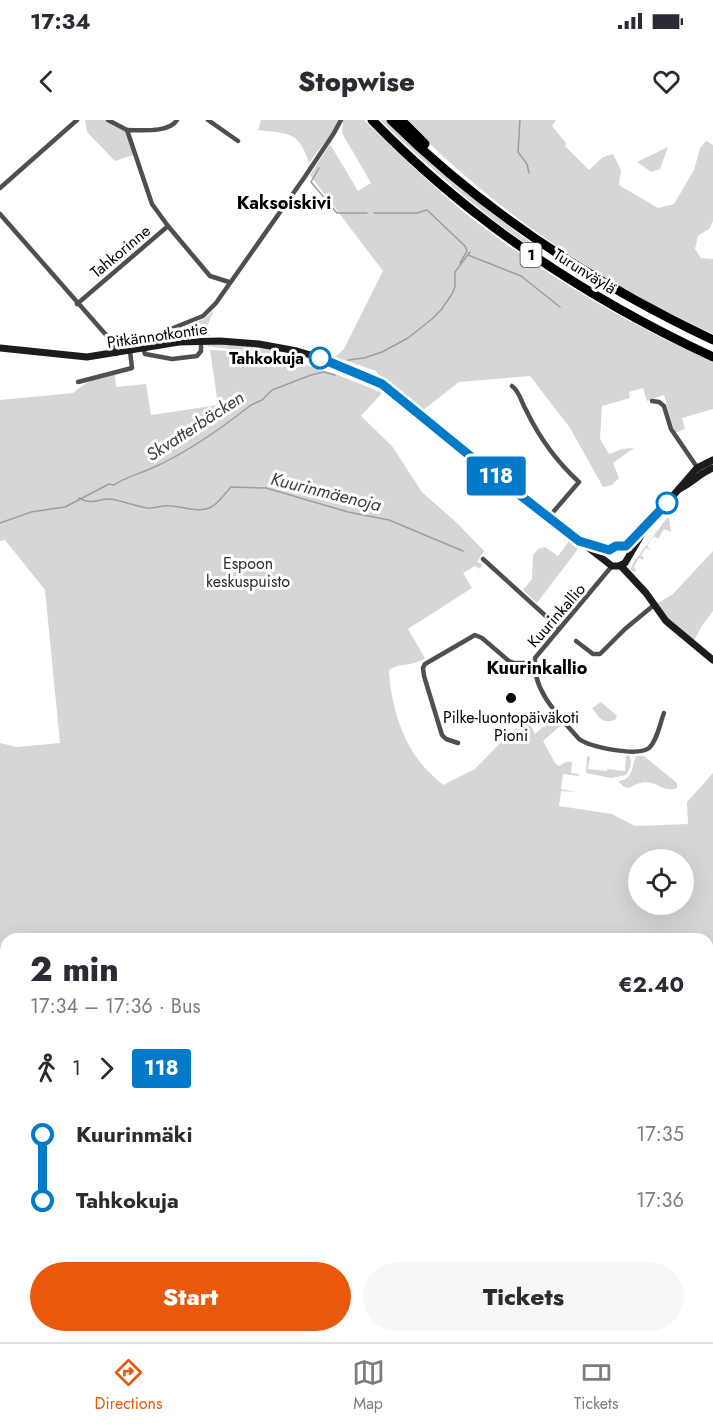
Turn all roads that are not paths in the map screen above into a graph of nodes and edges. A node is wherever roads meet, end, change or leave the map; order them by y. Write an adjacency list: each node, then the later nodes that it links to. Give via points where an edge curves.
1 (77, 120): 12 (street)
2 (108, 120): 9 (street)
3 (177, 120): 9 (street, via 168,128)
4 (208, 120): 10 (street)
5 (341, 120): 15 (street)
6 (372, 120): 23 (highway, Turunväylä / 1, via 469,209 515,243 632,318)
7 (391, 120): 11 (highway, Turunväylä / 1)
8 (401, 120): 11 (highway)
9 (127, 130): 14 (street, Tahkorinne, via 152,204)
10 (238, 141)
11 (453, 175): 18 (highway, Turunväylä / 1, via 527,232 602,282)
12 (0, 188)
13 (0, 214): 16 (street)
14 (168, 226): 15 (street, via 210,276); 16 (street, Tahkorinne)
15 (229, 282): 20 (street, via 202,316 142,339)
16 (76, 304): 22 (street, via 114,344)
17 (201, 340): 20 (street, Pitkännotkontie); 20 (street, via 200,354 188,359 145,354); 30 (street, Pitkännotkontie, via 297,351 373,379 396,393)
18 (713, 340)
19 (0, 348): 22 (street, Pitkännotkontie, via 75,357)
20 (142, 348): 21 (street, Pitkännotkontie)
21 (130, 351): 22 (street, Pitkännotkontie); 24 (street, via 132,368)
22 (116, 354)
23 (713, 357)
24 (78, 382)
25 (512, 386): 30 (street, via 554,457 579,482)
26 (652, 401): 29 (street, via 664,406 671,429)
27 (713, 460): 29 (street)
28 (713, 468): 29 (street)
29 (699, 470): 31 (street)
30 (548, 518): 32 (street, Pitkännotkontie)
31 (646, 527): 33 (street); 37 (street)
32 (579, 541): 34 (street, Pitkännotkontie); 36 (street, Pitkännotkontie)
33 (622, 548): 34 (street); 37 (street, via 627,554)
34 (609, 550): 36 (street)
35 (483, 559): 39 (street)
36 (610, 563): 37 (street); 39 (street, Kuurinkallio, via 610,571)
37 (624, 563): 38 (street)
38 (654, 605): 40 (street, via 600,654 593,654); 41 (street, via 676,630)
39 (559, 628): 42 (street, Kuurinkallio, via 537,653)
40 (576, 641)
41 (713, 660)
42 (534, 663): 43 (street, Kuurinkallio, via 540,690 586,744 644,751 653,743); 44 (street, via 509,662 475,635 426,664 424,676 440,729 446,739)
43 (664, 713)
44 (458, 743)

